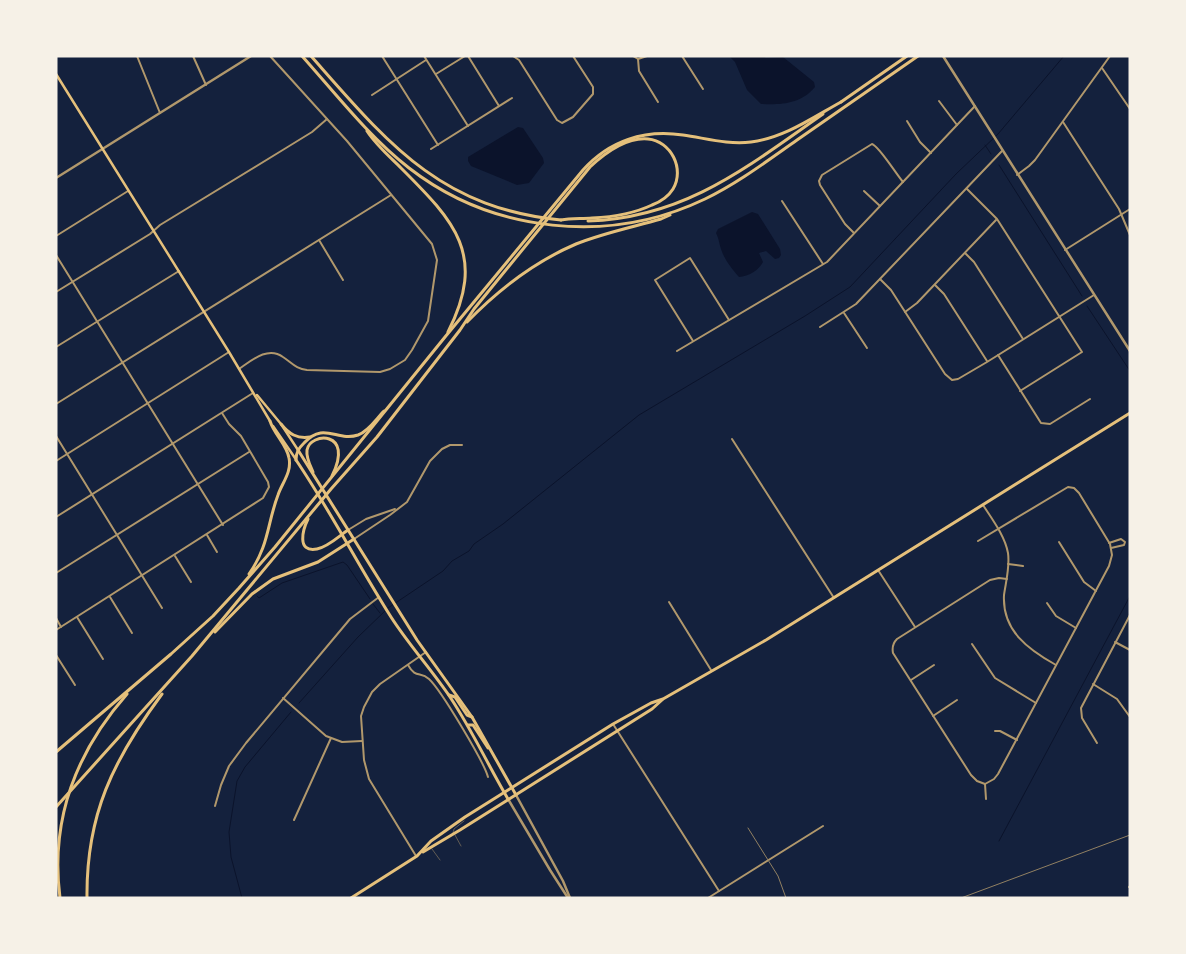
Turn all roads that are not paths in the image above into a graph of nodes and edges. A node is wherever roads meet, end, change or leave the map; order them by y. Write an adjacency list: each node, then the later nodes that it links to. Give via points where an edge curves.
1 (137, 56): 35 (street)
2 (193, 56): 25 (street)
3 (251, 56): 25 (street)
4 (270, 56): 36 (street)
5 (302, 56): 39 (main road)
6 (311, 56): 61 (main road, via 388,142 430,175 458,192 514,213)
7 (382, 56): 24 (street)
8 (424, 56): 20 (street)
9 (466, 56): 23 (street); 32 (street)
10 (513, 56): 11 (street, via 562,123 594,94 593,87)
11 (573, 56)
12 (632, 56): 19 (street)
13 (647, 56): 19 (street)
14 (682, 56): 26 (street)
15 (907, 56): 31 (main road)
16 (918, 56): 57 (main road, via 742,178)
17 (943, 56): 33 (street)
18 (1110, 56): 21 (street)
19 (638, 59): 30 (street, via 639,71)
20 (426, 60): 23 (street); 24 (street)
21 (1102, 68): 34 (street); 38 (street)
22 (56, 74): 43 (main road)
23 (436, 74): 41 (street)
24 (396, 79): 27 (street); 42 (street)
25 (206, 85): 35 (street)
26 (703, 89)
27 (372, 95)
28 (512, 98): 32 (street)
29 (939, 101): 40 (street)
30 (658, 102)
31 (841, 102): 56 (main road, via 791,130 760,141 726,142 669,133 644,134 624,140 590,163); 61 (main road, via 734,175 697,196 627,217)
32 (499, 106): 41 (street)
33 (975, 106): 40 (street); 45 (street)
34 (1130, 109)
35 (160, 113): 43 (street)
36 (327, 119): 53 (street); 62 (street, via 312,132)
37 (907, 121): 46 (street)
38 (1062, 122): 47 (street, via 1031,164); 59 (street)
39 (362, 123): 57 (main road, via 396,157 434,185 465,202 504,216 550,226 589,227 630,223); 87 (main road, via 445,214 460,242 466,275 464,290)
40 (957, 125): 46 (street)
41 (468, 126): 42 (street)
42 (438, 145): 44 (street)
43 (103, 149): 48 (street); 51 (main road)
44 (432, 149)
45 (1001, 150): 47 (street); 50 (street)
46 (931, 153): 49 (street)
47 (1017, 175): 68 (street)
48 (56, 178)
49 (903, 182): 55 (street); 64 (street, via 877,146 872,144 824,174 820,185)
50 (966, 189): 60 (street); 73 (street)
51 (129, 190): 62 (main road); 66 (street)
52 (864, 191): 55 (street)
53 (391, 195): 67 (street); 98 (street, via 432,244 437,260 428,320 412,350 399,364 380,372 300,370 284,357 271,353 254,358)
54 (782, 200): 71 (street)
55 (880, 206): 64 (street)
56 (555, 207): 61 (main road, via 597,161 628,142 655,141 667,148 676,163 673,188 654,204 628,214); 63 (main road)
57 (682, 209): 86 (main road, via 661,219 577,244 548,258 509,283)
58 (1130, 209): 59 (street)
59 (1122, 214): 65 (street); 68 (street)
60 (997, 219): 69 (street); 82 (street)
61 (561, 220)
62 (154, 231): 72 (main road); 75 (street)
63 (535, 232): 86 (main road); 87 (main road)
64 (854, 233): 71 (street)
65 (1130, 235)
66 (56, 236)
67 (319, 240): 74 (street); 79 (street)
68 (1065, 250): 78 (street)
69 (965, 253): 76 (street); 88 (street)
70 (56, 255): 75 (street)
71 (823, 264): 83 (street)
72 (179, 271): 79 (main road); 84 (street)
73 (880, 279): 80 (street); 81 (street)
74 (343, 280)
75 (73, 282): 77 (street); 84 (street)
76 (935, 285): 80 (street); 97 (street)
77 (56, 292)
78 (1094, 295): 82 (street); 93 (street)
79 (204, 311): 94 (main road); 96 (street)
80 (905, 312): 97 (street, via 952,380)
81 (844, 313): 85 (street); 91 (street)
82 (1060, 316): 88 (street); 99 (street, via 1082,352)
83 (729, 320): 89 (street); 89 (street, via 690,258 655,280)
84 (98, 322): 90 (street); 96 (street)
85 (820, 327)
86 (460, 330): 125 (main road, via 377,437)
87 (445, 336): 101 (main road)
88 (1023, 339): 95 (street)
89 (693, 341): 92 (street)
90 (56, 347)
91 (867, 348)
92 (677, 351)
93 (1130, 351)
94 (229, 352): 98 (main road); 103 (street)
95 (998, 355): 97 (street); 99 (street)
96 (123, 362): 103 (street); 104 (street)
97 (987, 362)
98 (239, 369): 100 (main road)
99 (1020, 391): 102 (street, via 1044,424 1054,422)
100 (254, 393): 105 (street); 107 (main road); 108 (main road)
101 (396, 398): 110 (main road, via 358,435 325,432); 120 (main road)
102 (1090, 399)
103 (148, 403): 112 (street); 116 (street)
104 (56, 404)
105 (222, 413): 112 (street); 115 (street)
106 (1130, 413): 123 (main road)
107 (270, 421): 117 (main road); 148 (main road, via 288,453 290,465 278,493 266,542 256,564)
108 (280, 424): 110 (main road, via 294,436); 114 (main road)
109 (56, 436): 116 (street)
110 (310, 437): 114 (main road)
111 (732, 439): 152 (street)
112 (173, 444): 121 (street); 122 (street)
113 (462, 445): 124 (street, via 442,449 430,461 407,502)
114 (298, 450): 117 (main road); 119 (main road)
115 (250, 451): 121 (street); 127 (street, via 269,487 262,500)
116 (67, 454): 118 (street); 122 (street)
117 (296, 460): 131 (main road)
118 (56, 461)
119 (313, 472): 120 (main road, via 307,457 309,444 323,438 332,440 339,455); 129 (main road)
120 (328, 483): 148 (main road)
121 (198, 484): 127 (street); 130 (street)
122 (92, 494): 126 (street); 130 (street)
123 (983, 505): 128 (street); 143 (main road)
124 (395, 510): 129 (street, via 366,519); 133 (street)
125 (310, 514): 131 (main road, via 302,532 307,547 316,549); 169 (main road)
126 (56, 517)
127 (223, 525): 132 (street)
128 (997, 529): 134 (street); 136 (street, via 1069,487 1077,491); 141 (street, via 1006,545)
129 (348, 530): 131 (main road); 133 (main road)
130 (117, 534): 144 (street); 145 (street)
131 (341, 534): 137 (main road)
132 (206, 536): 139 (street); 140 (street)
133 (354, 539): 137 (main road); 167 (main road)
134 (978, 540)
135 (1059, 542): 149 (street, via 1084,582)
136 (1109, 543): 138 (street); 138 (street, via 1121,539 1126,542)
137 (346, 544): 151 (main road); 169 (main road, via 318,562 287,572 260,588)
138 (1111, 548): 149 (street, via 1109,566)
139 (217, 552)
140 (174, 556): 145 (street); 147 (street)
141 (1008, 564): 142 (street); 146 (street)
142 (1023, 566)
143 (878, 570): 152 (main road); 160 (street)
144 (56, 573)
145 (142, 576): 150 (street); 155 (street)
146 (1007, 579): 160 (street, via 994,578); 174 (street, via 1004,602 1008,620 1028,648)
147 (191, 582)
148 (239, 588): 180 (main road, via 213,616)
149 (1096, 591): 161 (street)
150 (110, 596): 157 (street); 163 (street)
151 (379, 597): 170 (main road); 182 (street, via 350,619)
152 (834, 598): 175 (main road)
153 (668, 602): 175 (street)
154 (1048, 603): 161 (street, via 1056,616)
155 (162, 608)
156 (1130, 615): 164 (street)
157 (78, 617): 159 (street); 171 (street)
158 (56, 618): 159 (street)
159 (61, 627): 162 (street)
160 (915, 627): 177 (street, via 893,645 893,653)
161 (1076, 628): 174 (street)
162 (56, 630)
163 (132, 633)
164 (1115, 642): 166 (street); 178 (street)
165 (972, 644): 185 (street, via 995,678)
166 (1130, 650)
167 (426, 652): 170 (street); 187 (main road)
168 (56, 655): 179 (street)
169 (192, 656): 176 (main road)
170 (419, 657): 172 (street); 181 (main road)
171 (103, 659)
172 (408, 665): 191 (street, via 414,673 430,680); 196 (street, via 380,684 368,698 361,716)
173 (934, 665): 177 (street)
174 (1056, 665): 185 (street)
175 (712, 672): 183 (main road)
176 (173, 680): 207 (main road); 219 (main road, via 120,756 104,791 89,854)
177 (911, 680): 186 (street)
178 (1093, 684): 188 (street, via 1117,699); 197 (street, via 1080,713)
179 (75, 685)
180 (132, 688): 199 (main road); 218 (main road, via 98,730 71,785 59,836)
181 (448, 694): 187 (main road, via 455,697 467,716); 190 (main road)
182 (283, 698): 194 (street); 208 (street, via 229,766)
183 (663, 700): 189 (main road, via 650,703); 192 (main road)
184 (957, 700): 186 (street)
185 (1036, 703): 195 (street)
186 (933, 716): 201 (street, via 971,775)
187 (472, 717): 198 (main road)
188 (1130, 717)
189 (613, 724): 192 (street); 202 (main road)
190 (468, 725): 191 (street); 198 (main road, via 473,724); 203 (main road)
191 (462, 728): 200 (street)
192 (616, 730): 204 (main road); 217 (street)
193 (995, 731): 195 (street)
194 (331, 738): 196 (street, via 342,742); 210 (street)
195 (1016, 740): 201 (street, via 998,775)
196 (362, 741): 215 (street, via 369,779)
197 (1097, 743)
198 (490, 750): 202 (main road)
199 (56, 752)
200 (488, 777)
201 (985, 784): 206 (street)
202 (512, 788): 203 (main road); 204 (main road)
203 (504, 793): 205 (main road); 209 (main road)
204 (516, 795): 205 (main road); 221 (street, via 564,881)
205 (508, 799): 212 (main road); 221 (street)
206 (986, 799)
207 (56, 806)
208 (215, 806)
209 (465, 817): 212 (lane, via 454,828); 215 (main road)
210 (294, 820)
211 (823, 826): 217 (street)
212 (454, 834): 213 (lane); 214 (main road)
213 (461, 846)
214 (431, 848): 215 (main road); 216 (lane)
215 (418, 854): 220 (main road)
216 (440, 860)
217 (719, 891): 222 (street)
218 (60, 898)
219 (88, 898)
220 (351, 898)
221 (569, 898)
222 (708, 898)

